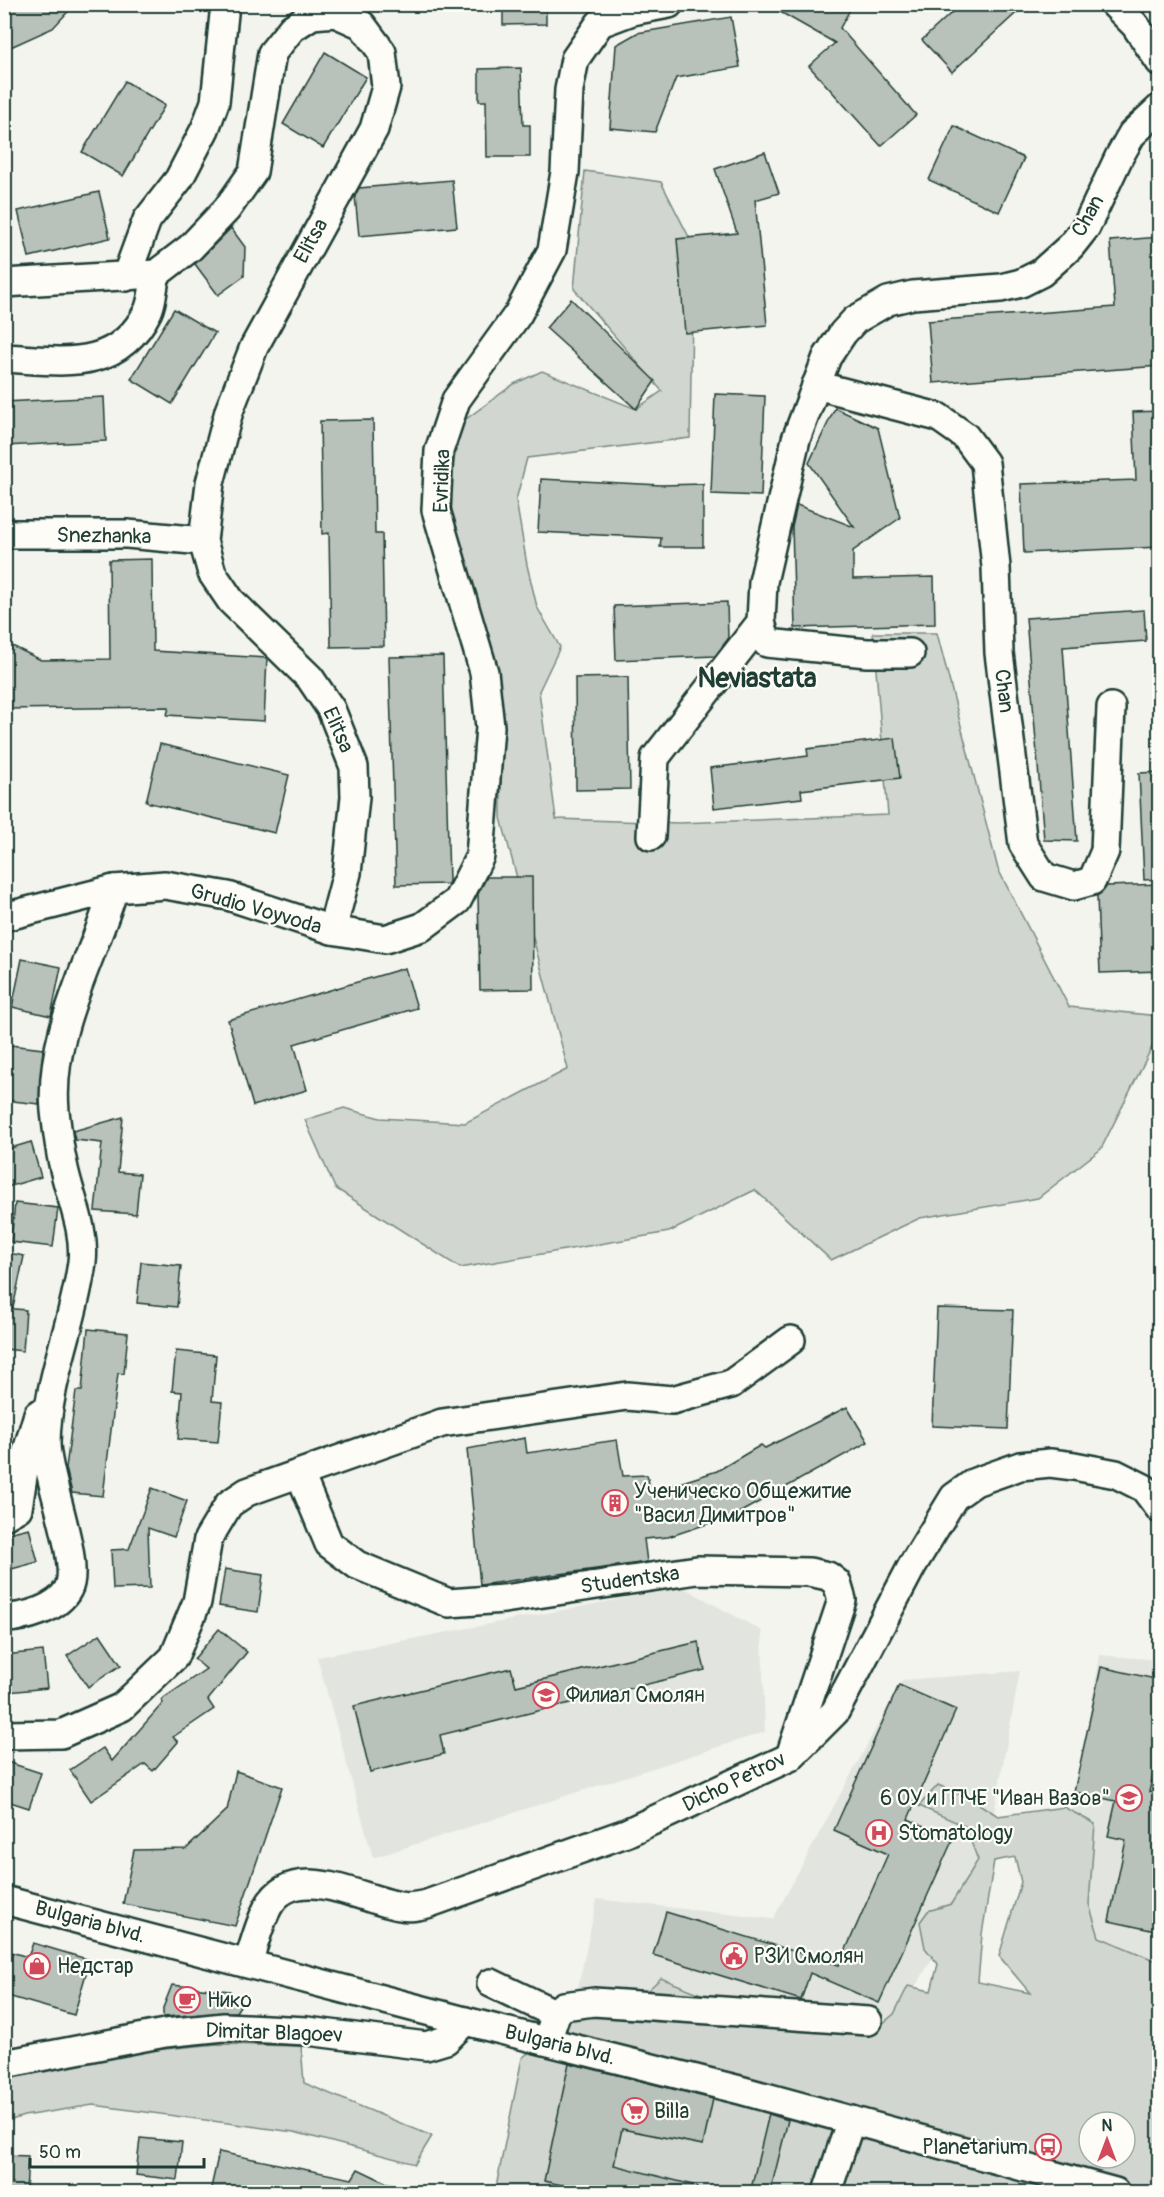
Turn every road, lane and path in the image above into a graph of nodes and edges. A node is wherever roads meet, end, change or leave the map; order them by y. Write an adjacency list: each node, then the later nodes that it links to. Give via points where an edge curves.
1 (225, 4): 8 (street, via 214,102 205,129 179,178 147,220)
2 (669, 4): 20 (street, Evridika, via 632,11 600,23 575,59 569,90 565,172 552,250 518,314 456,400 439,451 436,510 484,672 490,727 480,856 457,901 422,927 385,939)
3 (1114, 4): 5 (street, via 1135,25)
4 (363, 14): 7 (street, Elitsa, via 312,15 292,28 272,53 253,172 227,209); 13 (street, Elitsa, via 382,52 386,87 374,129 254,347 229,411 210,483)
5 (1160, 62)
6 (1160, 108): 11 (street, Chan, via 1132,134 1086,227 1055,263 1021,284 888,300 855,320 843,333 827,357)
7 (156, 274): 8 (street); 10 (street, via 148,309 131,336 112,352 74,361)
8 (126, 276): 9 (street)
9 (4, 283)
10 (4, 358)
11 (816, 385): 14 (street, Chan, via 796,439 780,505 763,582); 16 (street, Chan, via 938,417 965,436 985,463 996,567 999,653 1023,844 1044,877 1059,883 1074,886 1092,881 1105,851)
12 (4, 534): 13 (street, Snezhanka, via 127,534)
13 (203, 540): 20 (street, Elitsa, via 212,573 231,601 310,678 331,709 354,767 347,873)
14 (761, 622): 15 (street, via 766,643); 17 (street, via 655,758)
15 (910, 653)
16 (1111, 707)
17 (651, 836)
18 (114, 889): 19 (street, Grudio Voyvoda); 20 (street, Grudio Voyvoda, via 165,885 228,896); 22 (street, via 101,934 68,1015 56,1066 55,1109 63,1164 79,1225 82,1259)
19 (4, 917)
20 (332, 930)
21 (791, 1340): 23 (street, via 731,1384 672,1400 627,1396 442,1423)
22 (52, 1380): 25 (street, via 35,1419 18,1508); 26 (street, via 46,1445 73,1561 68,1590 46,1609)
23 (300, 1474): 27 (street, via 247,1492 229,1504 208,1539 197,1602 174,1657 122,1707 61,1734); 28 (street, Studentska, via 329,1544 357,1565 449,1603 504,1599 697,1570 809,1572 828,1576 837,1583 842,1600)
24 (1160, 1509): 28 (street, Dicho Petrov, via 1144,1488 1116,1474 1050,1463 1020,1466 975,1482 954,1497 912,1566 834,1712)
25 (4, 1516)
26 (4, 1618)
27 (4, 1735)
28 (790, 1757): 30 (street, Dicho Petrov, via 626,1833 427,1904 401,1907 324,1884 287,1889 268,1907)
29 (4, 1900): 30 (street, Bulgaria blvd.)
30 (248, 1963): 33 (street, Bulgaria blvd.)
31 (491, 1983): 32 (street)
32 (556, 2014): 34 (street, via 563,2006 594,2002); 35 (street)
33 (465, 2021): 35 (street, Bulgaria blvd.); 36 (street, Dimitar Blagoev, via 446,2040 426,2046 307,2031 224,2027 165,2033)
34 (868, 2021)
35 (547, 2041): 37 (street, Bulgaria blvd.)
36 (4, 2064)
37 (850, 2120): 38 (street); 39 (street, Bulgaria blvd.)
38 (827, 2193)
39 (1115, 2193)

